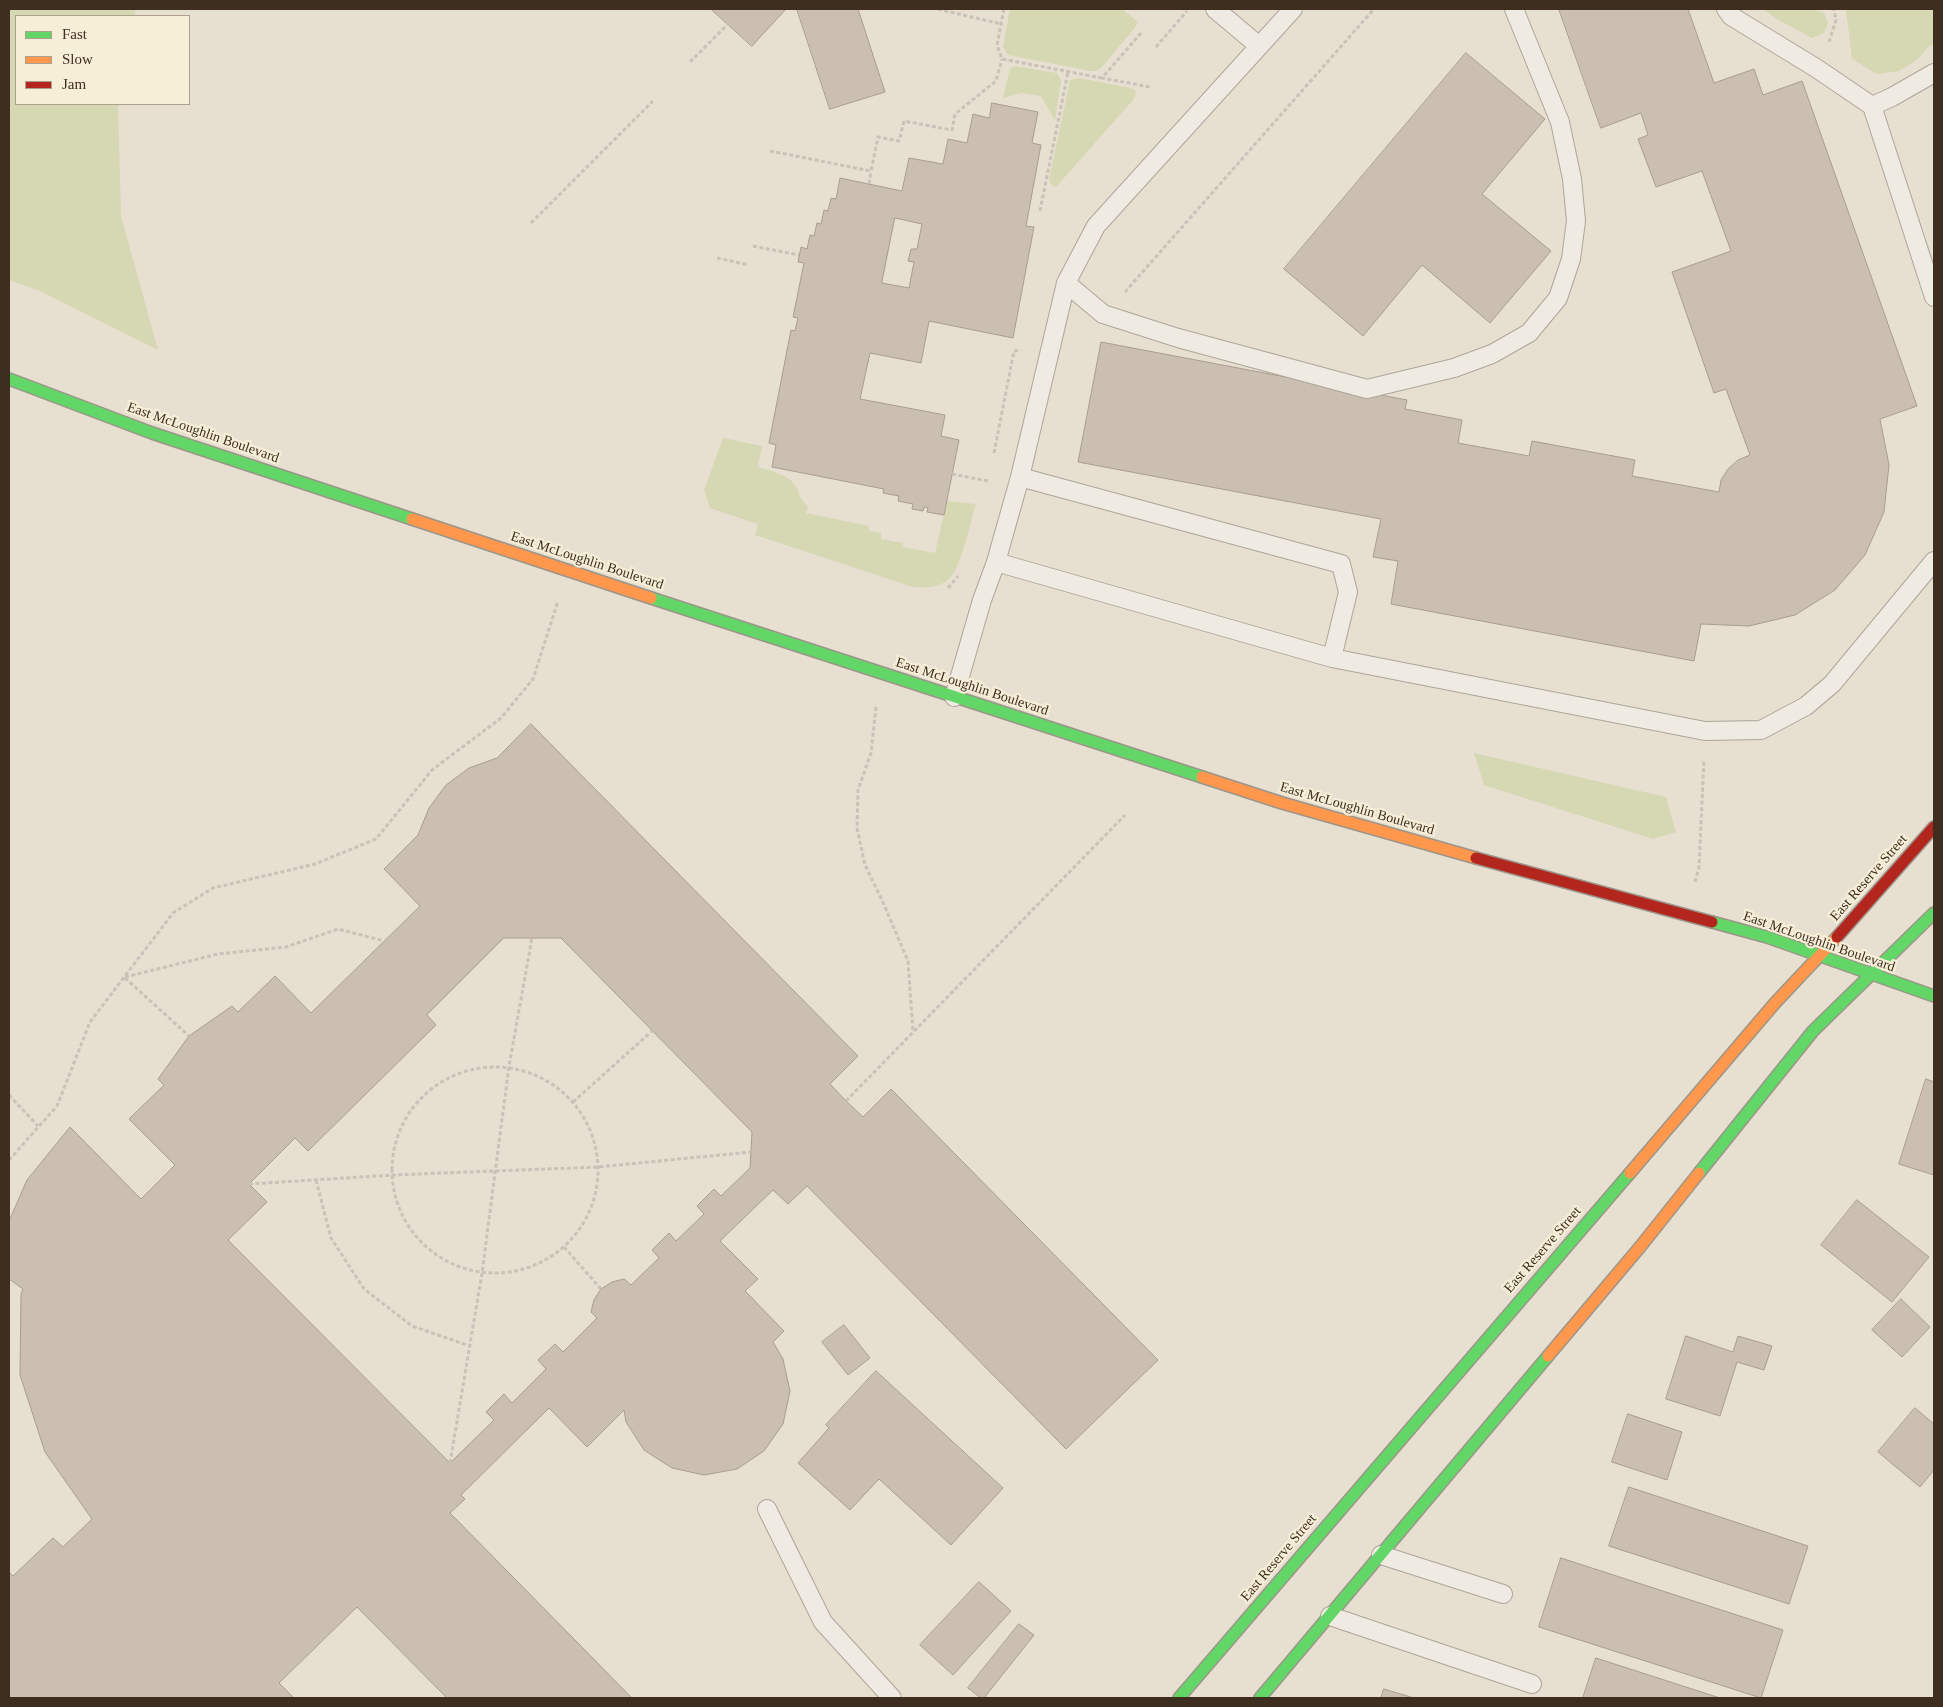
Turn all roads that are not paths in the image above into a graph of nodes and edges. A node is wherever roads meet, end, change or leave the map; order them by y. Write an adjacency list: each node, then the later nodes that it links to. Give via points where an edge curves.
1 (1216, 9): 5 (lane)
2 (1293, 9): 5 (lane)
3 (1514, 9): 8 (lane, via 1560,122 1572,179 1576,221 1571,259 1558,298 1528,333 1492,354 1454,368 1367,389 1178,338 1103,314)
4 (1726, 9): 7 (lane, via 1731,16)
5 (1259, 46): 8 (lane, via 1096,226)
6 (1934, 73): 7 (lane)
7 (1872, 106): 9 (lane)
8 (1066, 283): 11 (lane)
9 (1934, 297)
10 (9, 378): 15 (street, East McLoughlin Boulevard, via 152,433)
11 (1020, 477): 13 (lane); 14 (lane, via 1341,564 1348,592)
12 (1934, 561): 14 (lane, via 1832,684 1806,706 1761,730 1705,731)
13 (996, 562): 14 (lane); 15 (lane)
14 (1332, 658)
15 (954, 697): 18 (street, East McLoughlin Boulevard, via 1282,803 1767,937)
16 (1934, 827): 18 (street, East Reserve Street, via 1862,912)
17 (1934, 913): 19 (street)
18 (1818, 956): 19 (street, East McLoughlin Boulevard); 27 (street, East Reserve Street)
19 (1870, 975): 20 (street, East McLoughlin Boulevard); 22 (street, via 1812,1031 1640,1247)
20 (1934, 996)
21 (767, 1508): 26 (lane, via 823,1622)
22 (1381, 1556): 23 (lane); 24 (street)
23 (1503, 1594)
24 (1330, 1616): 25 (lane); 28 (street)
25 (1532, 1684)
26 (892, 1698)
27 (1179, 1698)
28 (1260, 1698)

